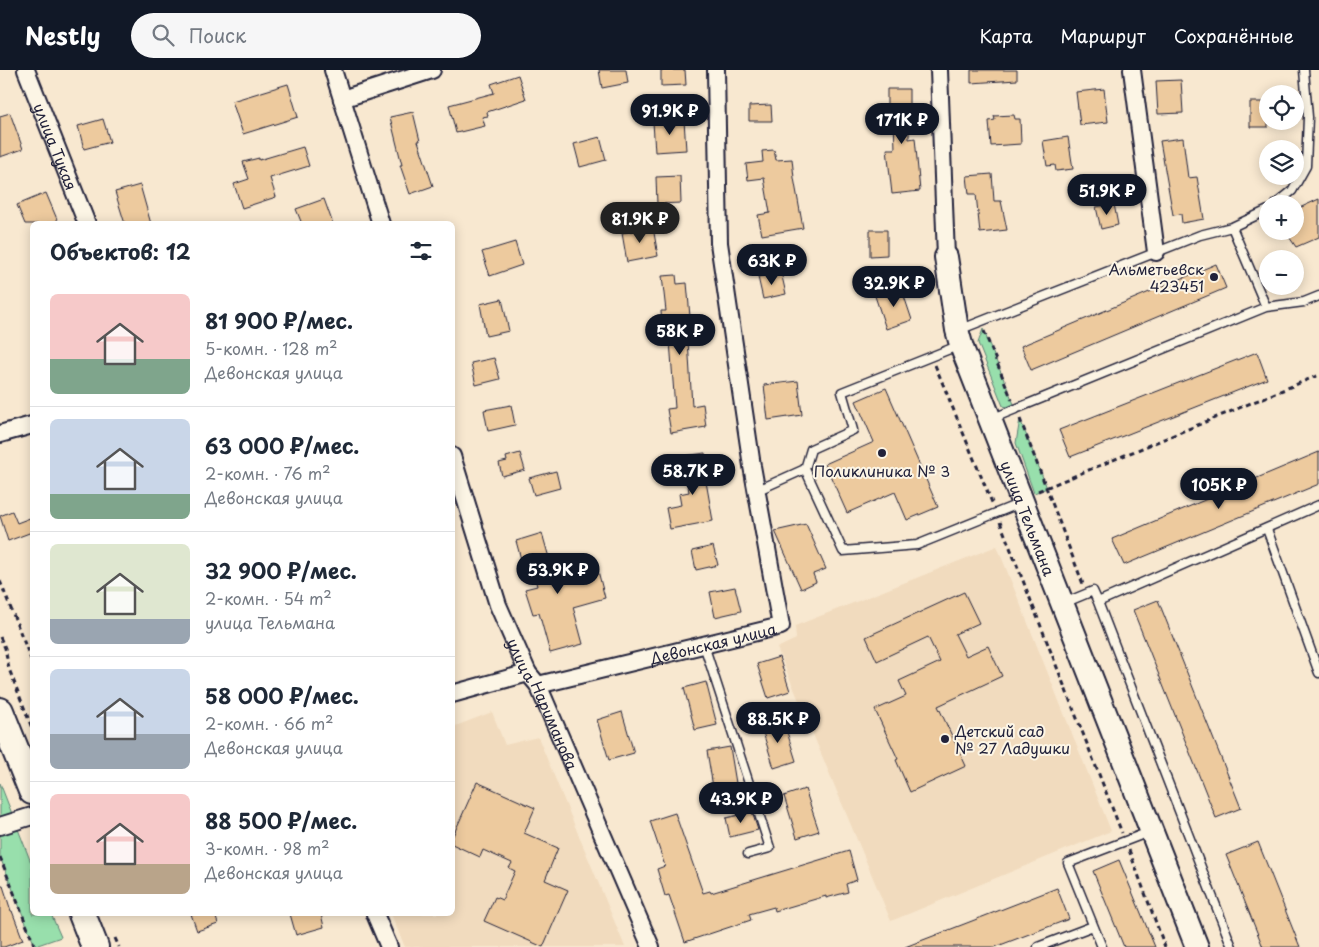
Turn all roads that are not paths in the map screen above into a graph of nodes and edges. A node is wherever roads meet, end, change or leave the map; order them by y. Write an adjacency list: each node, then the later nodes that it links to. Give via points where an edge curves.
1 (26, 70): 11 (street, улица Тукая)
2 (333, 70): 8 (street)
3 (432, 70): 8 (street)
4 (716, 70): 24 (street, Девонская улица, via 719,243)
5 (939, 70): 15 (street, улица Тельмана)
6 (1132, 70): 14 (street)
7 (1304, 70): 9 (lane, via 1308,117 1306,166)
8 (342, 99): 12 (street)
9 (1287, 195)
10 (1259, 214): 13 (lane)
11 (86, 221)
12 (380, 221)
13 (1232, 227): 14 (lane); 17 (lane)
14 (1156, 252): 18 (lane, via 980,322)
15 (946, 257): 18 (street, улица Тельмана)
16 (1319, 296): 17 (lane, via 1304,302)
17 (1266, 307): 19 (lane)
18 (959, 338): 19 (street, улица Тельмана); 23 (lane, via 934,357 842,392 853,430 811,449)
19 (990, 420): 25 (street, улица Тельмана)
20 (30, 426): 21 (street)
21 (0, 434)
22 (455, 466): 32 (street, улица Нариманова, via 498,605)
23 (805, 469): 24 (lane); 25 (lane, via 842,551 917,545)
24 (756, 491): 30 (street, Девонская улица, via 781,626)
25 (1022, 500): 29 (street, улица Тельмана)
26 (1319, 505): 27 (lane)
27 (1267, 529): 28 (lane); 31 (lane)
28 (1098, 602): 29 (lane, via 1093,591); 49 (lane)
29 (1062, 604): 38 (street, улица Тельмана)
30 (704, 645): 32 (street, Девонская улица); 39 (lane, via 770,848)
31 (1319, 673)
32 (533, 679): 33 (street, Девонская улица); 45 (street, улица Нариманова)
33 (455, 693)
34 (0, 711): 35 (main road)
35 (30, 786)
36 (30, 817): 37 (street)
37 (0, 826)
38 (1151, 831): 42 (lane, via 1068,863); 48 (street, улица Тельмана)
39 (748, 854)
40 (83, 916): 43 (main road)
41 (376, 916): 44 (street)
42 (1094, 926): 46 (lane); 47 (lane)
43 (95, 947)
44 (389, 947)
45 (651, 947)
46 (1038, 947)
47 (1102, 947)
48 (1197, 947)
49 (1232, 947)

